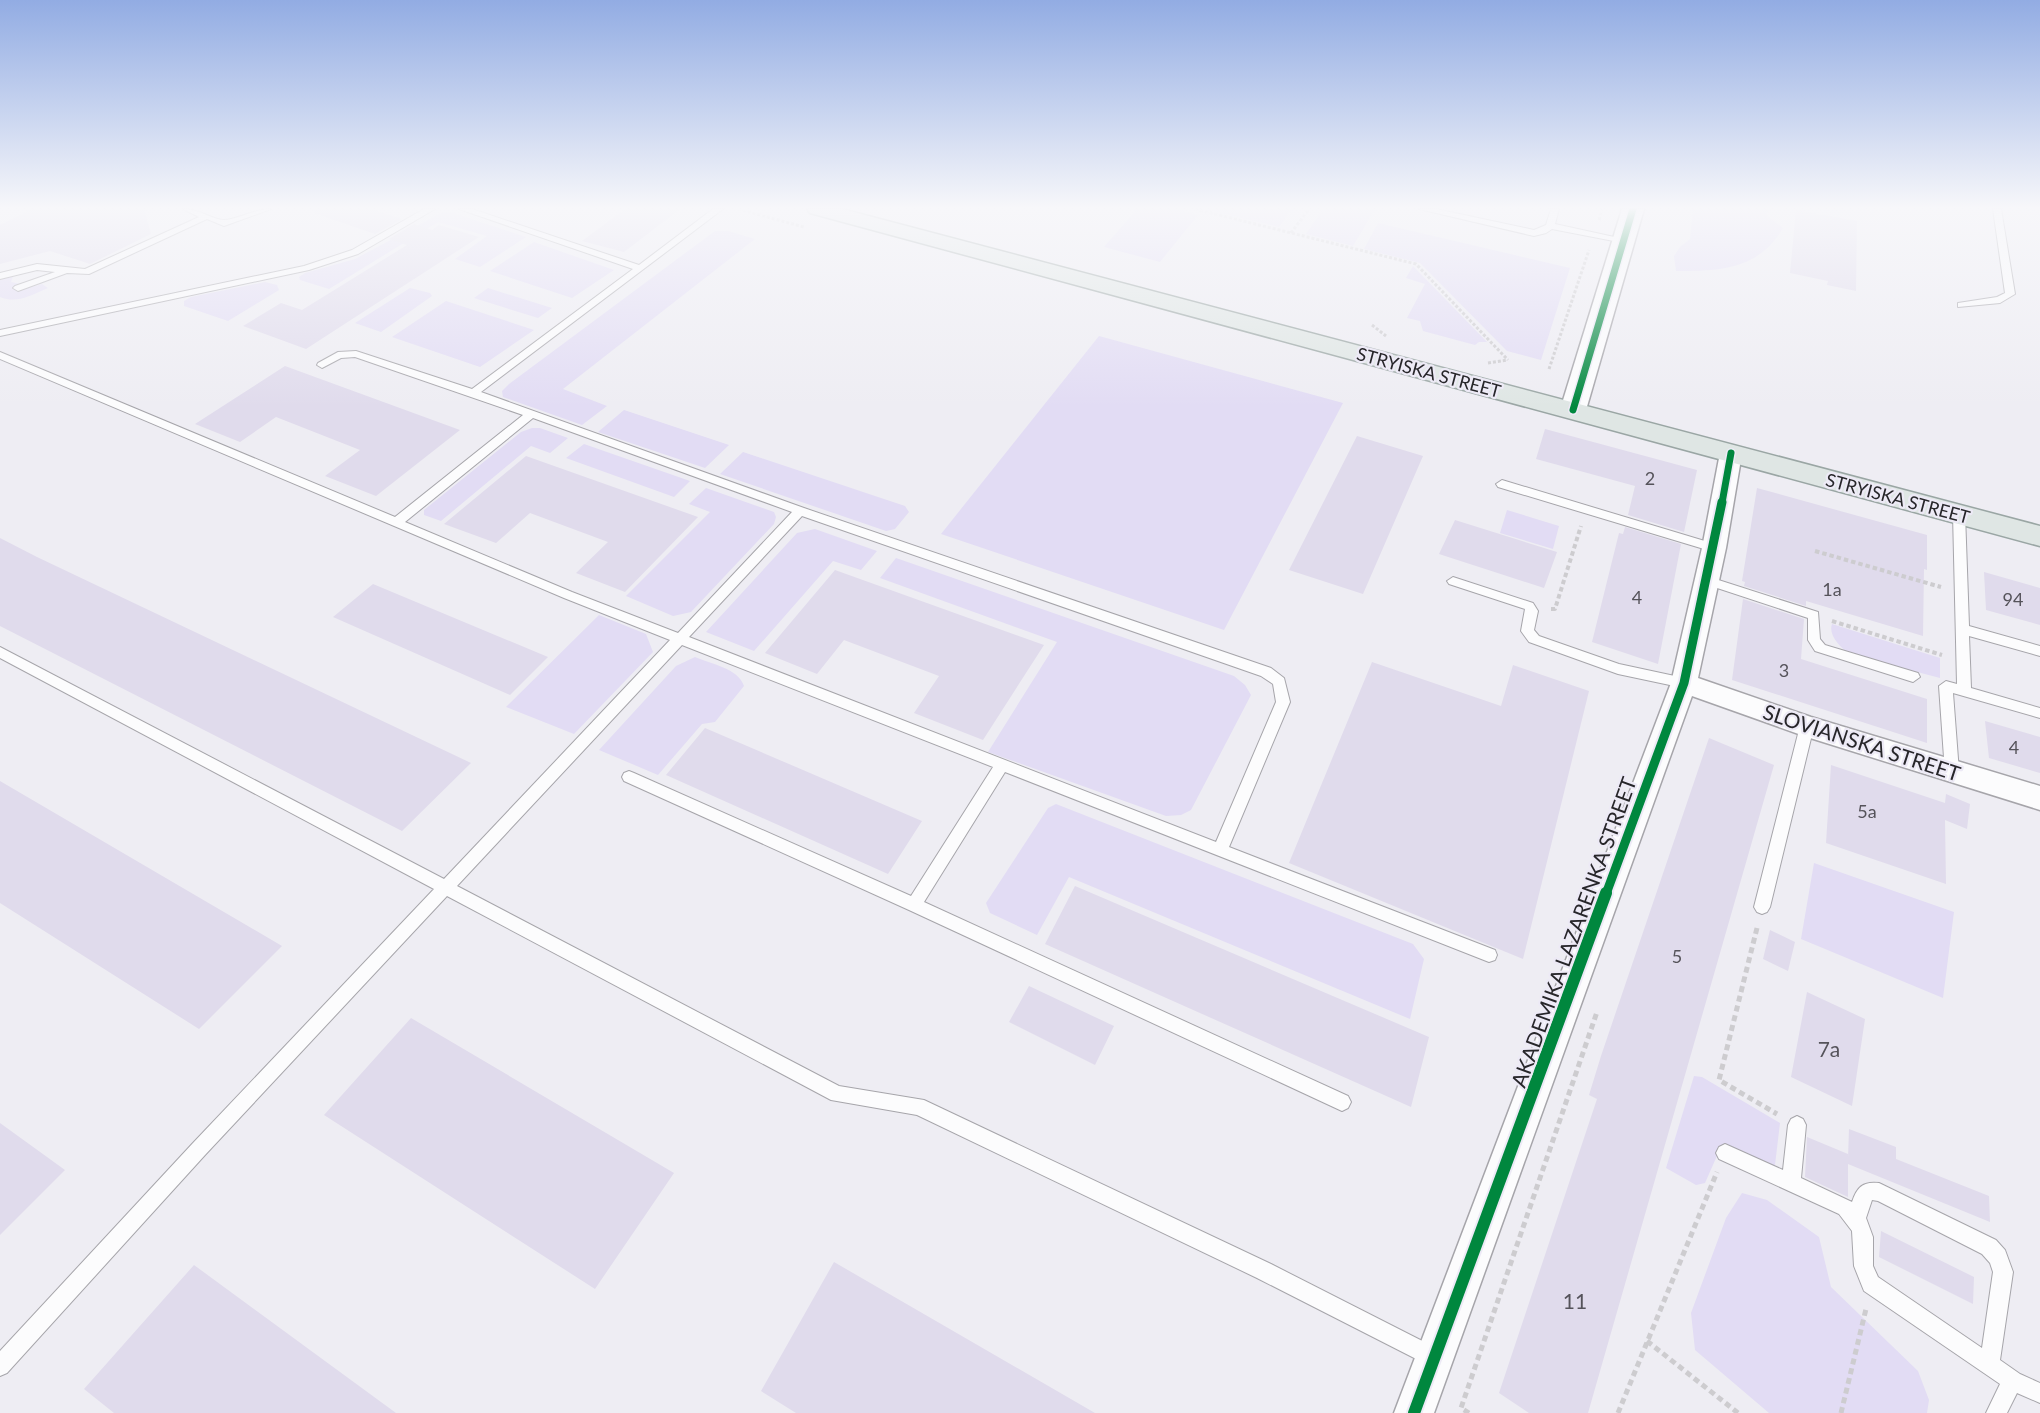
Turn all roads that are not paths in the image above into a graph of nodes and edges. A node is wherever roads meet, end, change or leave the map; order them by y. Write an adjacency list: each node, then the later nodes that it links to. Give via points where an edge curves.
1 (54, 275): 7 (lane)
2 (273, 275): 9 (lane)
3 (630, 275): 12 (lane)
4 (1065, 275): 13 (main road, STRYISKA STREET)
5 (1614, 275): 13 (street)
6 (2007, 275): 8 (lane, via 2010,294 2000,300)
7 (18, 288)
8 (1961, 304)
9 (0, 333)
10 (0, 355): 19 (lane)
11 (322, 365): 12 (lane, via 345,352 356,354)
12 (473, 393): 14 (lane)
13 (1573, 410): 15 (main road, STRYISKA STREET)
14 (530, 415): 17 (lane); 19 (lane)
15 (1731, 453): 18 (main road, STRYISKA STREET); 21 (street, AKADEMIKA LAZARENKA STREET)
16 (1503, 484): 21 (lane)
17 (800, 511): 25 (lane); 37 (lane, via 1273,677 1279,682 1283,702)
18 (1959, 514): 20 (main road, STRYISKA STREET); 24 (lane)
19 (396, 522): 25 (lane)
20 (2040, 536)
21 (1714, 548): 22 (street, AKADEMIKA LAZARENKA STREET)
22 (1706, 580): 28 (lane, via 1814,615 1814,640 1820,648); 29 (street, AKADEMIKA LAZARENKA STREET)
23 (1453, 581): 29 (lane, via 1523,602 1532,611 1527,632 1534,639 1618,669)
24 (1962, 629): 26 (lane); 30 (lane)
25 (679, 639): 33 (lane); 38 (lane)
26 (2040, 651)
27 (0, 652): 38 (lane)
28 (1913, 677)
29 (1684, 683): 32 (street, SLOVIANSKA STREET); 47 (street, AKADEMIKA LAZARENKA STREET)
30 (1964, 692): 31 (lane); 34 (lane, via 1946,686)
31 (2040, 713)
32 (1807, 726): 34 (street, SLOVIANSKA STREET); 40 (lane)
33 (1002, 765): 37 (lane); 39 (lane)
34 (1952, 772): 36 (street, SLOVIANSKA STREET)
35 (629, 777): 39 (lane)
36 (2040, 798)
37 (1220, 850): 41 (lane)
38 (446, 887): 47 (lane, via 837,1094 918,1106 1264,1271); 49 (lane)
39 (914, 905): 42 (lane)
40 (1762, 907)
41 (1489, 955)
42 (1342, 1102)
43 (1797, 1125): 45 (lane)
44 (1725, 1153): 45 (lane)
45 (1791, 1185): 46 (lane)
46 (1857, 1217): 48 (lane, via 1865,1237 1865,1277 1871,1284); 48 (lane, via 1868,1191 1879,1192 1989,1246 2003,1272)
47 (1435, 1358): 52 (street, AKADEMIKA LAZARENKA STREET)
48 (1989, 1365): 50 (lane)
49 (0, 1366)
50 (2013, 1381): 51 (lane); 53 (lane)
51 (2040, 1393)
52 (1413, 1413)
53 (1996, 1413)

